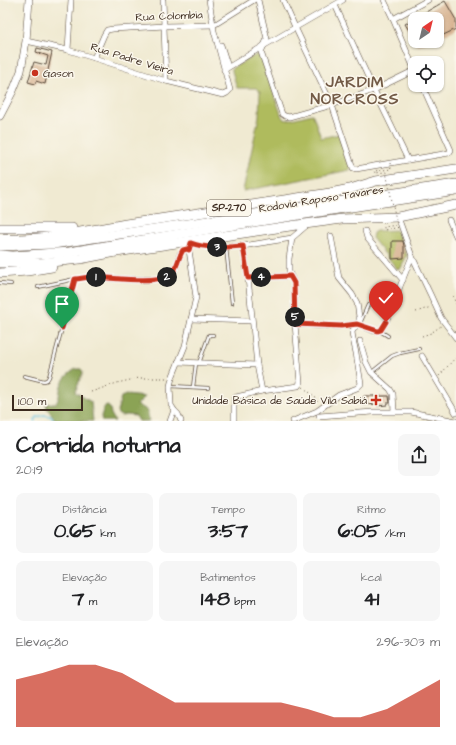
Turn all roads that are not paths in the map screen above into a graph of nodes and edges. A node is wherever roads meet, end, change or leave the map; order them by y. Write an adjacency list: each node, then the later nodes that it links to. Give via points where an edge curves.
1 (29, 0): 16 (main road)
2 (71, 0): 18 (street)
3 (163, 0): 14 (street)
4 (209, 0): 13 (street)
5 (254, 0): 13 (street, Rua Colombia)
6 (258, 0): 17 (street, via 267,39)
7 (283, 0): 15 (street)
8 (343, 0): 11 (street)
9 (384, 0): 12 (street)
10 (428, 0): 12 (street)
11 (335, 5): 15 (street); 24 (street)
12 (393, 19): 19 (street)
13 (214, 25): 14 (street, Rua Colombia); 21 (street)
14 (165, 26): 20 (street, Rua Colombia, via 107,30); 23 (street)
15 (295, 28): 17 (street); 26 (street)
16 (26, 41): 18 (street, Rua Padre Vieira); 27 (main road, via 21,71)
17 (265, 45): 21 (street); 26 (street, via 262,52 282,114 289,117)
18 (68, 50): 20 (street, Rua Padre Vieira)
19 (409, 56)
20 (94, 58): 23 (street, Rua Padre Vieira)
21 (226, 68): 23 (street, Rua Padre Vieira, via 230,90 222,95)
22 (408, 74): 24 (street)
23 (166, 81)
24 (374, 90): 26 (street); 28 (street)
25 (425, 92): 28 (street, via 451,152)
26 (332, 105): 28 (street, via 352,168)
27 (0, 116)
28 (408, 160)
29 (456, 169): 37 (highway, SP-270, via 376,181 330,193)
30 (456, 184): 44 (highway, Rodovia Raposo Tavares / SP-270, via 53,244)
31 (456, 191): 49 (highway, Rodovia Raposo Tavares / SP-270, via 69,252)
32 (456, 205): 33 (highway, SP-270)
33 (398, 217): 35 (highway, SP-270, via 342,219); 50 (street)
34 (450, 220): 40 (street)
35 (308, 224): 41 (street); 43 (highway, SP-270)
36 (0, 228): 37 (highway)
37 (103, 228): 42 (highway, SP-270, via 40,238)
38 (364, 231): 58 (street, via 367,238)
39 (331, 236): 67 (street, via 339,278 357,303)
40 (456, 236)
41 (292, 238): 46 (street); 54 (street)
42 (0, 239)
43 (191, 244): 45 (highway, SP-270); 47 (street); 48 (street); 64 (street, via 196,297)
44 (0, 246)
45 (162, 246): 48 (street, via 173,247); 51 (highway, SP-270)
46 (243, 246): 47 (street); 56 (street)
47 (226, 247): 62 (lane)
48 (182, 252): 55 (street, via 174,271 157,279)
49 (0, 255)
50 (412, 256): 58 (street); 71 (street, via 444,324)
51 (80, 259): 52 (highway, SP-270, via 41,263); 53 (highway, via 42,269)
52 (0, 263)
53 (0, 274)
54 (290, 276): 56 (street); 66 (street, via 294,283)
55 (90, 277): 57 (lane)
56 (248, 278): 65 (street)
57 (75, 279): 61 (lane); 79 (lane, via 49,377 44,380)
58 (403, 280): 68 (street)
59 (0, 284): 60 (lane)
60 (11, 284)
61 (38, 287)
62 (232, 303)
63 (368, 305): 67 (lane)
64 (191, 319): 65 (street); 75 (street, via 185,346)
65 (252, 321): 77 (street)
66 (295, 324): 67 (street); 83 (street, via 300,383)
67 (358, 324): 68 (street); 87 (street, via 352,332 352,339 361,384 339,395)
68 (380, 331): 70 (lane)
69 (213, 335): 76 (lane, via 209,335)
70 (388, 336)
71 (456, 338)
72 (360, 341): 78 (street)
73 (419, 349): 78 (lane, via 392,356)
74 (422, 356): 86 (street)
75 (178, 362): 76 (street); 80 (street)
76 (197, 362): 77 (street); 81 (lane)
77 (258, 365): 83 (street)
78 (371, 372): 85 (street, via 393,394)
79 (24, 376)
80 (170, 386): 81 (lane); 84 (street, via 171,405)
81 (193, 387): 82 (lane)
82 (208, 388)
83 (262, 391): 90 (street, via 236,397)
84 (174, 410): 88 (street); 89 (street)
85 (394, 411): 87 (street); 92 (street)
86 (456, 413)
87 (320, 414): 91 (street)
88 (170, 421)
89 (181, 421)
90 (234, 421)
91 (293, 421)
92 (456, 421)

